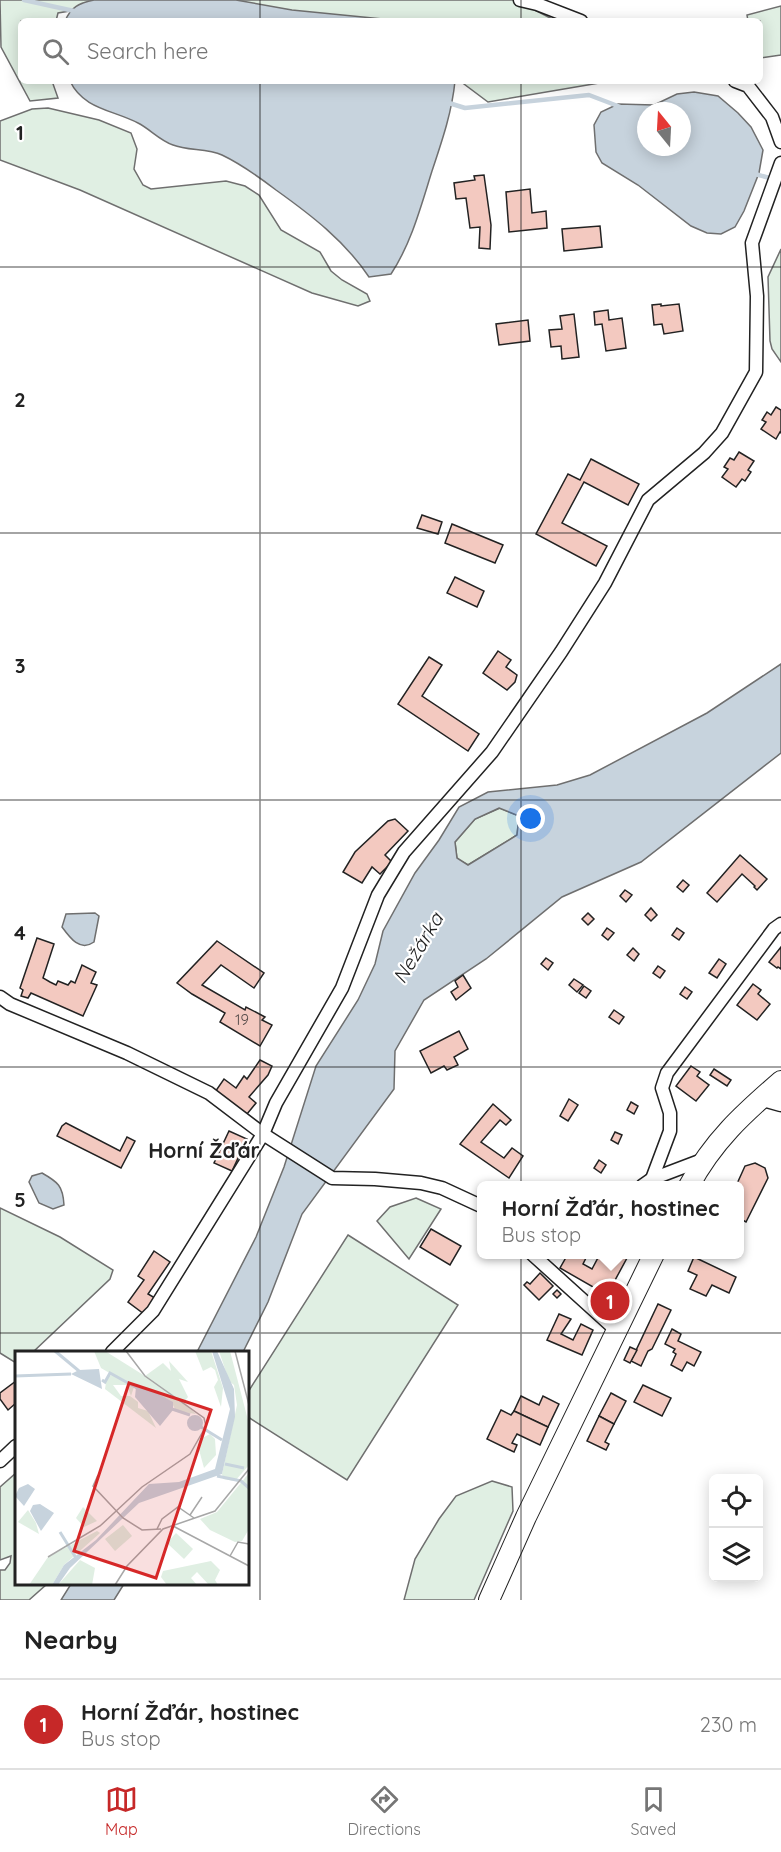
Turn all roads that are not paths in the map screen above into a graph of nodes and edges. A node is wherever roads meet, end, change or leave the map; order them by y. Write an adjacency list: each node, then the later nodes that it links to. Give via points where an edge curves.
1 (519, 0): 2 (street)
2 (572, 18)
3 (743, 84): 4 (street, via 772,117)
4 (781, 142)
5 (781, 163): 10 (street, via 752,243 757,296 756,372 722,433 648,500 605,583 498,743 404,852 378,895 342,988 276,1103)
6 (781, 924): 12 (street, via 774,928 667,1073 662,1088 670,1113 670,1131)
7 (0, 997): 10 (street, via 209,1094)
8 (781, 1082): 9 (main road)
9 (772, 1099): 11 (main road, via 743,1114)
10 (263, 1134): 15 (street, via 332,1178 421,1183); 19 (street, via 153,1311)
11 (702, 1160): 13 (street); 14 (main road)
12 (647, 1181)
13 (650, 1181)
14 (690, 1181)
15 (477, 1204)
16 (542, 1259): 18 (street)
17 (652, 1259): 18 (main road)
18 (617, 1331): 22 (main road, via 525,1517)
19 (114, 1351)
20 (15, 1447): 21 (street)
21 (0, 1461)
22 (489, 1600)

